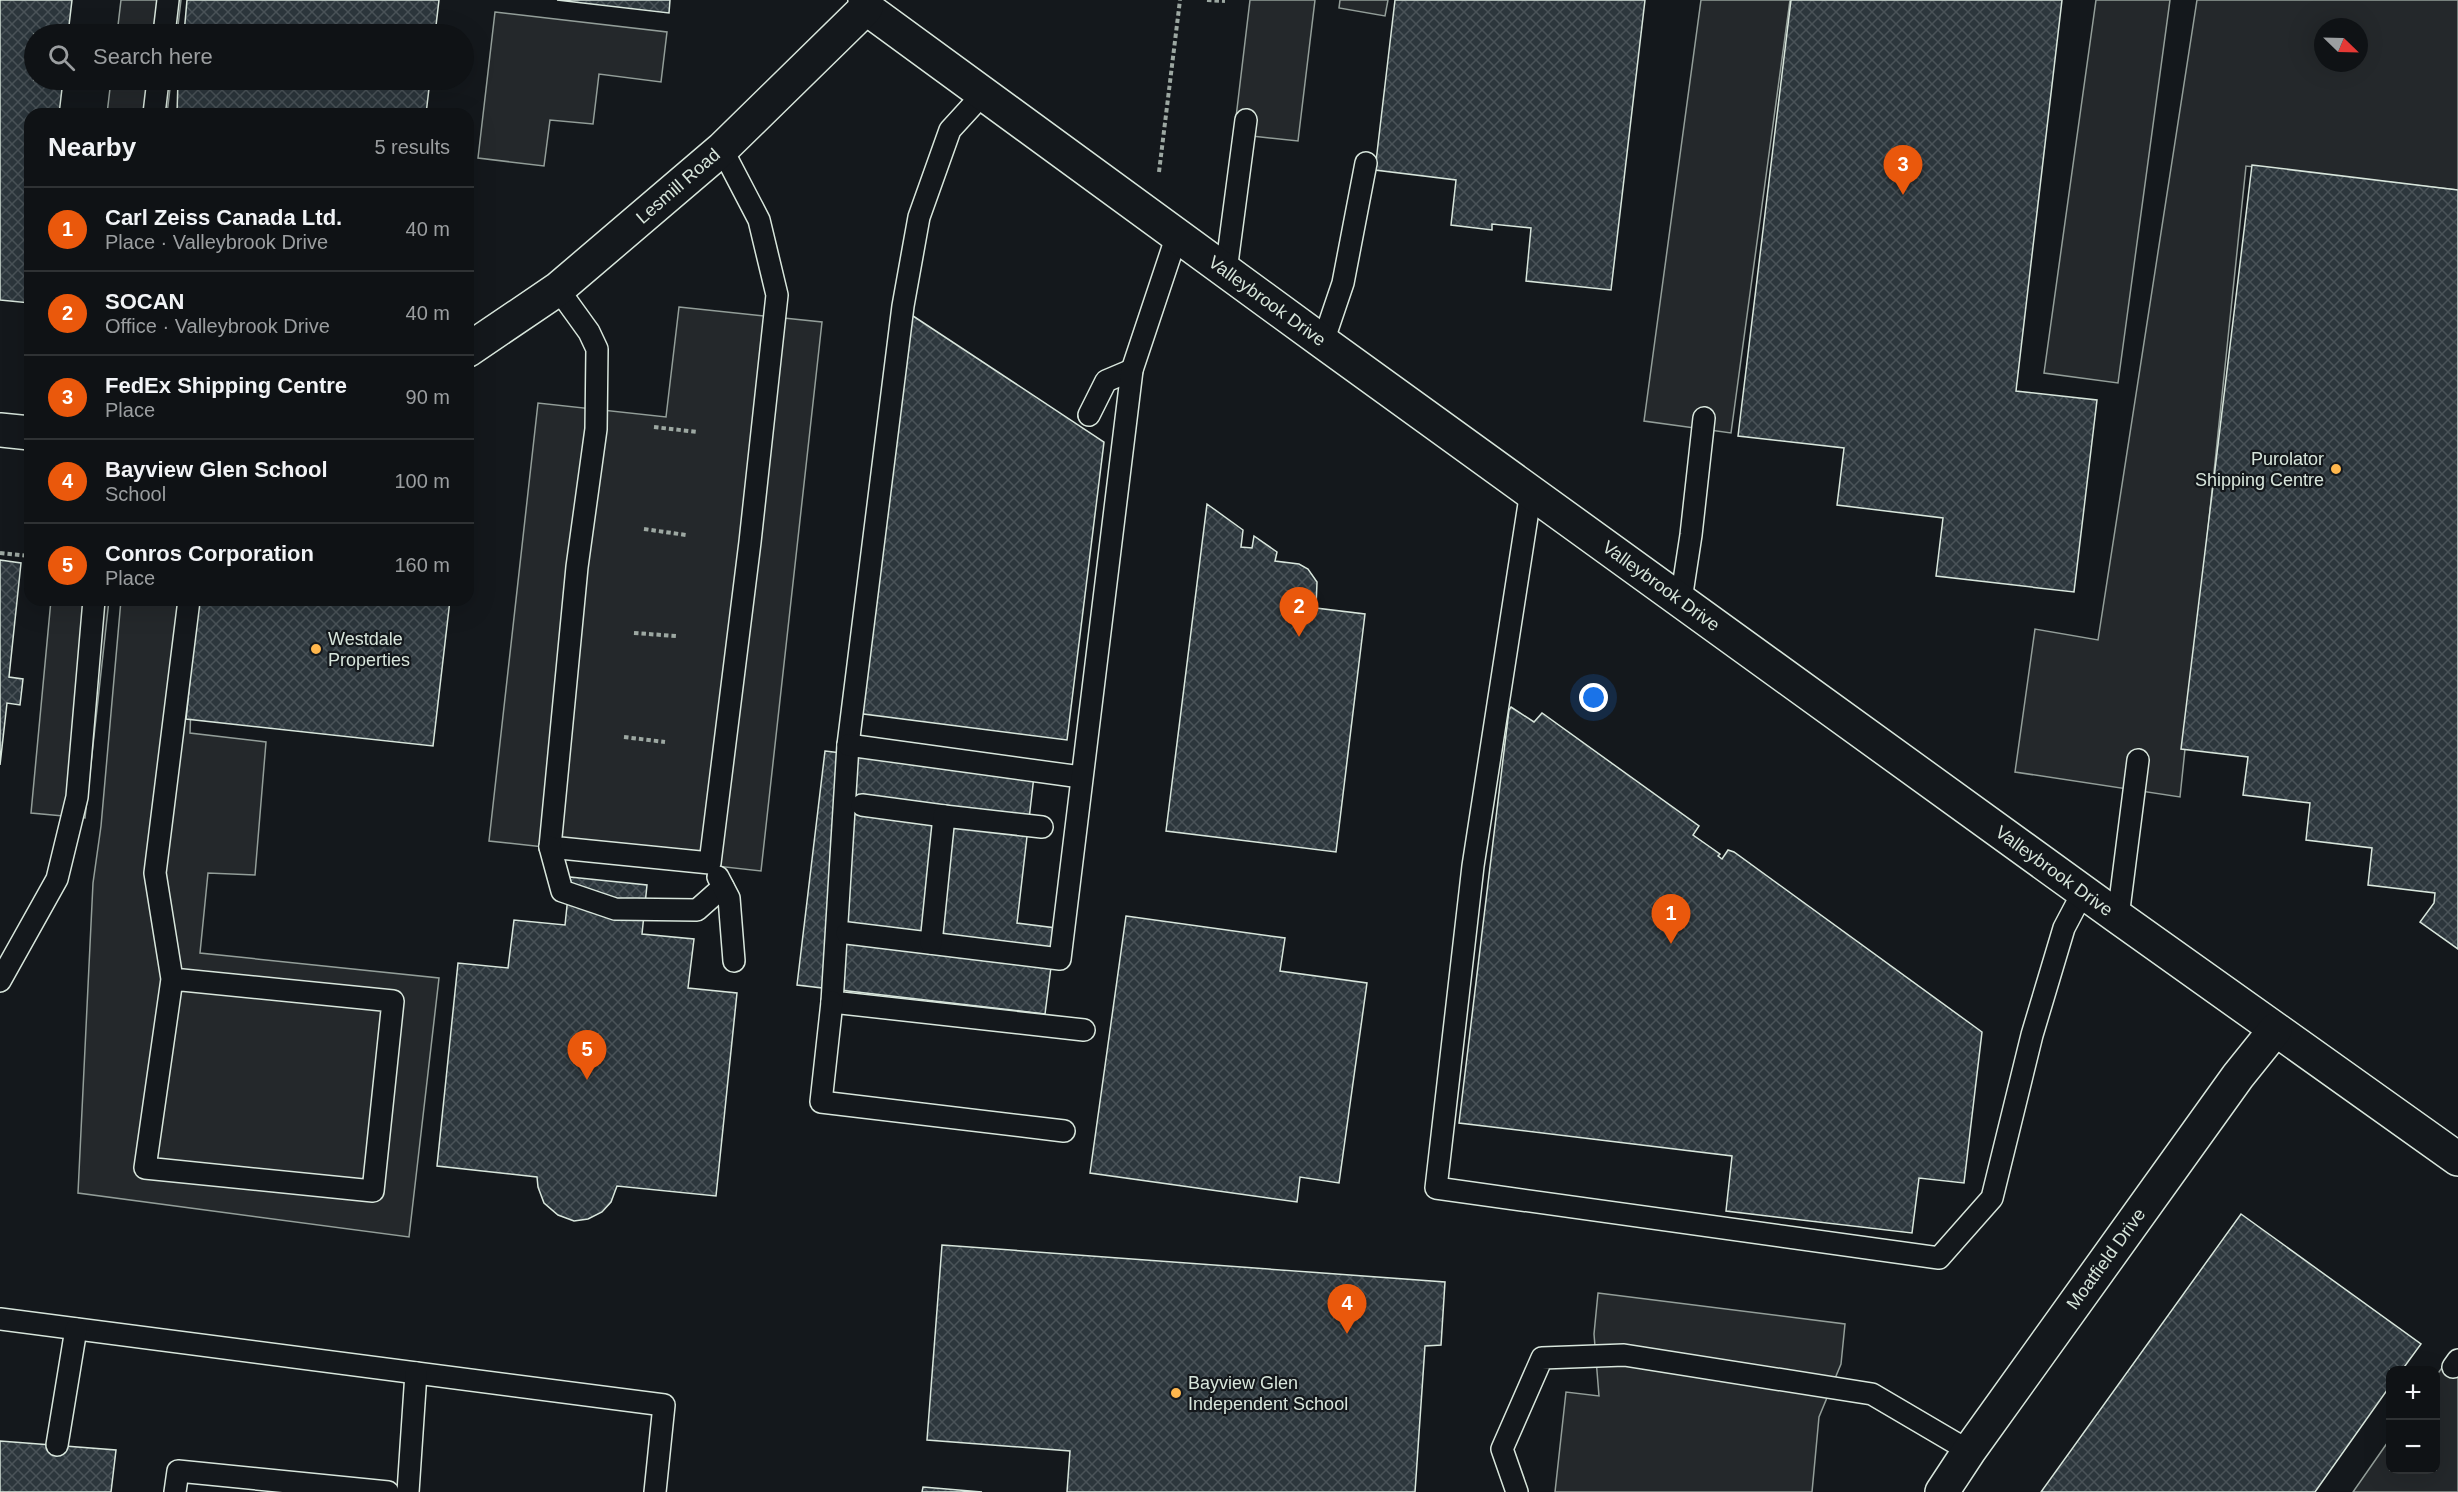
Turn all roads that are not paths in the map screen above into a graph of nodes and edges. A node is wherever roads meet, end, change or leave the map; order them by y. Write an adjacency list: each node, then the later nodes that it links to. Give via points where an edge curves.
1 (168, 0): 3 (lane)
2 (865, 4): 5 (street, Valleybrook Drive); 8 (street, Lesmill Road)
3 (165, 24)
4 (157, 90): 6 (lane)
5 (983, 94): 10 (street, Valleybrook Drive); 24 (lane, via 950,130 919,217 903,306)
6 (155, 108)
7 (1246, 120): 11 (lane)
8 (722, 150): 12 (street, Lesmill Road); 31 (lane, via 759,220 777,295)
9 (1366, 163): 13 (lane, via 1343,283)
10 (1177, 235): 11 (street, Valleybrook Drive); 15 (lane)
11 (1226, 271): 13 (street, Valleybrook Drive)
12 (558, 289): 14 (street, Lesmill Road); 30 (lane, via 597,349 597,372 596,429 577,567)
13 (1323, 342): 20 (street, Valleybrook Drive)
14 (474, 346)
15 (1132, 370): 16 (lane, via 1106,381); 26 (lane)
16 (1089, 416)
17 (1704, 418): 21 (lane)
18 (0, 430): 19 (street)
19 (24, 432)
20 (1531, 491): 21 (street, Valleybrook Drive); 33 (lane, via 1473,866 1436,1188 1938,1258 1992,1198 2032,1035 2064,928)
21 (1681, 600): 33 (street, Valleybrook Drive)
22 (93, 606): 39 (lane, via 77,797 57,879)
23 (188, 606): 38 (lane, via 155,873)
24 (848, 745): 26 (lane); 40 (lane)
25 (2138, 760): 34 (lane)
26 (1081, 777): 36 (lane, via 1060,959)
27 (862, 806): 28 (lane)
28 (944, 816): 29 (lane); 36 (lane)
29 (1042, 827)
30 (550, 847): 31 (lane); 32 (lane, via 562,891 615,909 697,910)
31 (710, 863): 32 (lane)
32 (723, 887): 37 (lane, via 729,898)
33 (2083, 892): 34 (street, Valleybrook Drive)
34 (2118, 917): 42 (street, Valleybrook Drive)
35 (847, 933): 36 (lane)
36 (932, 943)
37 (734, 961)
38 (171, 979): 38 (lane, via 145,1168 373,1191 393,1001)
39 (0, 981)
40 (832, 1002): 41 (lane); 43 (lane, via 821,1102)
41 (1084, 1030)
42 (2275, 1030): 44 (street, Valleybrook Drive); 49 (street, Moatfield Drive)
43 (1064, 1131)
44 (2458, 1159)
45 (0, 1320): 46 (lane)
46 (76, 1329): 47 (lane); 48 (lane)
47 (416, 1373): 52 (lane); 53 (lane, via 664,1406)
48 (57, 1445)
49 (1969, 1451): 54 (lane, via 1872,1394 1624,1355 1542,1358 1502,1449); 55 (street, Moatfield Drive)
50 (175, 1492): 51 (lane, via 178,1471)
51 (388, 1492)
52 (408, 1492)
53 (655, 1492)
54 (1517, 1492)
55 (1942, 1492)

